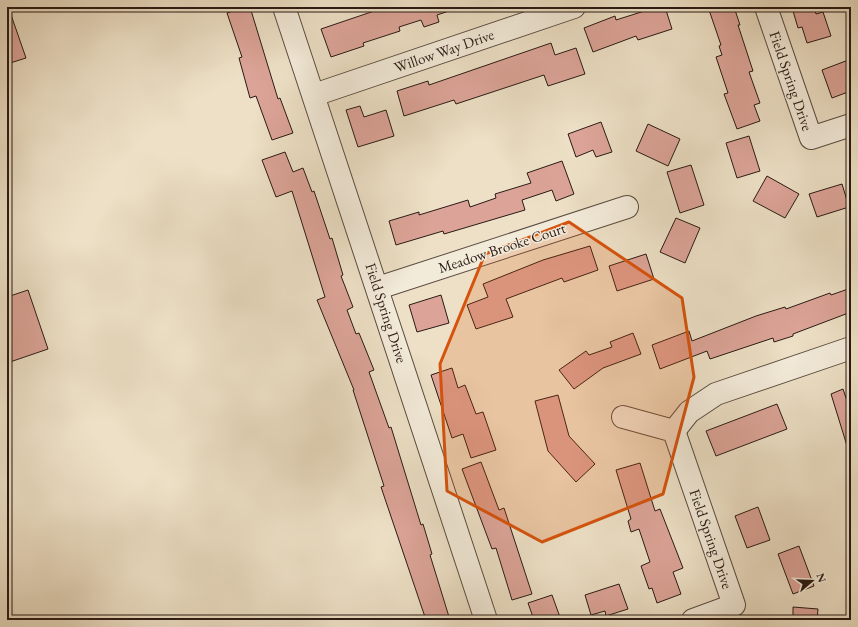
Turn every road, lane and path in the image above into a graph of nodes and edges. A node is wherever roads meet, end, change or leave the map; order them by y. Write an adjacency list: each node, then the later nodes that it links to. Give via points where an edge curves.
1 (284, 7): 4 (street, Field Spring Drive)
2 (574, 7): 4 (street, Willow Way Drive)
3 (766, 7): 5 (street, Field Spring Drive, via 811,138)
4 (314, 95): 7 (street, Field Spring Drive)
5 (851, 125)
6 (627, 207): 7 (street, Meadow Brooke Court)
7 (378, 288): 11 (street, Field Spring Drive)
8 (851, 348): 10 (street, via 716,394 689,412)
9 (623, 417): 10 (street)
10 (674, 431): 12 (street, Field Spring Drive, via 734,605)
11 (486, 620)
12 (693, 620)

